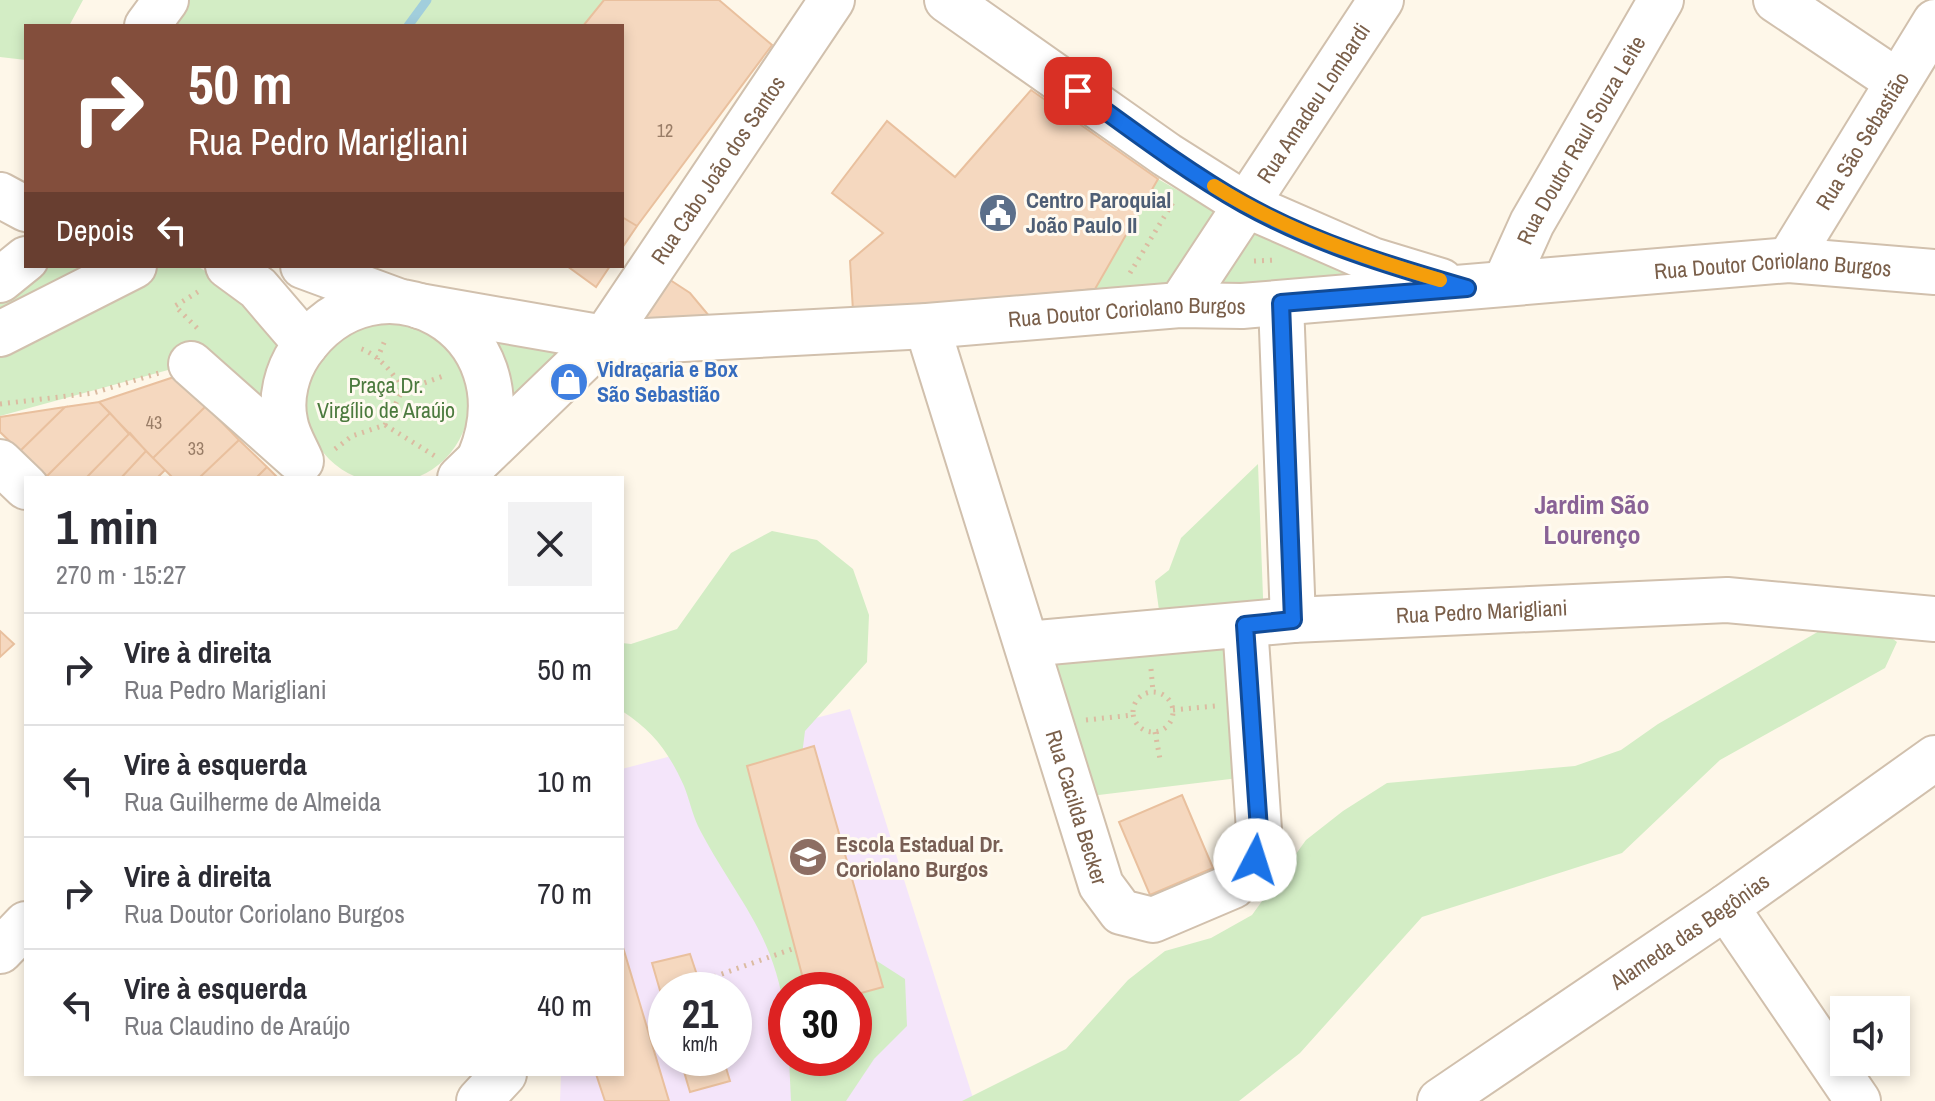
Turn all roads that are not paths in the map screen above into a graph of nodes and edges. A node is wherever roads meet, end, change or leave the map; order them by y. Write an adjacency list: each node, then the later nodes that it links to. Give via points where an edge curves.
1 (166, 0): 8 (street)
2 (832, 0): 28 (street, Rua Cabo João dos Santos)
3 (947, 0): 13 (street)
4 (1381, 0): 13 (street, Rua Amadeu Lombardi)
5 (1661, 0): 22 (street, Rua Doutor Raul Souza Leite, via 1532,223)
6 (1776, 0): 9 (street)
7 (1935, 22): 9 (street, Rua São Sebastião)
8 (148, 24)
9 (1898, 82): 15 (street, Rua São Sebastião)
10 (24, 185): 11 (street)
11 (0, 187)
12 (0, 195): 14 (street)
13 (1246, 205): 22 (street, via 1372,260); 25 (street, Rua Amadeu Lombardi)
14 (24, 208)
15 (1789, 260): 20 (street, Rua Doutor Coriolano Burgos); 22 (street, Rua Doutor Coriolano Burgos)
16 (24, 261): 21 (street)
17 (130, 268): 27 (street)
18 (232, 268): 29 (street, via 258,288)
19 (309, 268): 24 (street)
20 (1935, 272)
21 (0, 280)
22 (1486, 286): 23 (street, Rua Doutor Coriolano Burgos)
23 (1281, 303): 25 (street, Rua Doutor Coriolano Burgos); 36 (street)
24 (411, 304): 28 (street, Rua Doutor Coriolano Burgos); 29 (street, via 360,305 317,330); 33 (street, via 456,327 483,361 491,385 490,434)
25 (1180, 305): 26 (street, Rua Doutor Coriolano Burgos)
26 (927, 326): 28 (street, Rua Doutor Coriolano Burgos); 38 (street, Rua Cacilda Becker)
27 (0, 334)
28 (604, 339): 33 (street, Rua Cabo João dos Santos)
29 (306, 344): 32 (street, via 286,374 284,420)
30 (191, 364): 32 (street)
31 (0, 462): 34 (street)
32 (309, 469)
33 (468, 470)
34 (24, 485)
35 (1935, 619): 36 (street, Rua Pedro Marigliani, via 1727,600)
36 (1293, 620): 37 (street, Rua Pedro Marigliani)
37 (1245, 625): 38 (street, Rua Pedro Marigliani); 38 (street, Rua Cacilda Becker, via 1259,830 1255,860 1233,886 1153,920 1121,912 1101,885)
38 (1027, 644)
39 (1935, 758): 40 (street, Alameda das Begônias)
40 (1726, 907): 45 (street, Alameda das Begônias); 46 (street)
41 (24, 926): 42 (street)
42 (0, 951)
43 (502, 1076): 44 (street)
44 (479, 1101)
45 (1440, 1101)
46 (1858, 1101)

